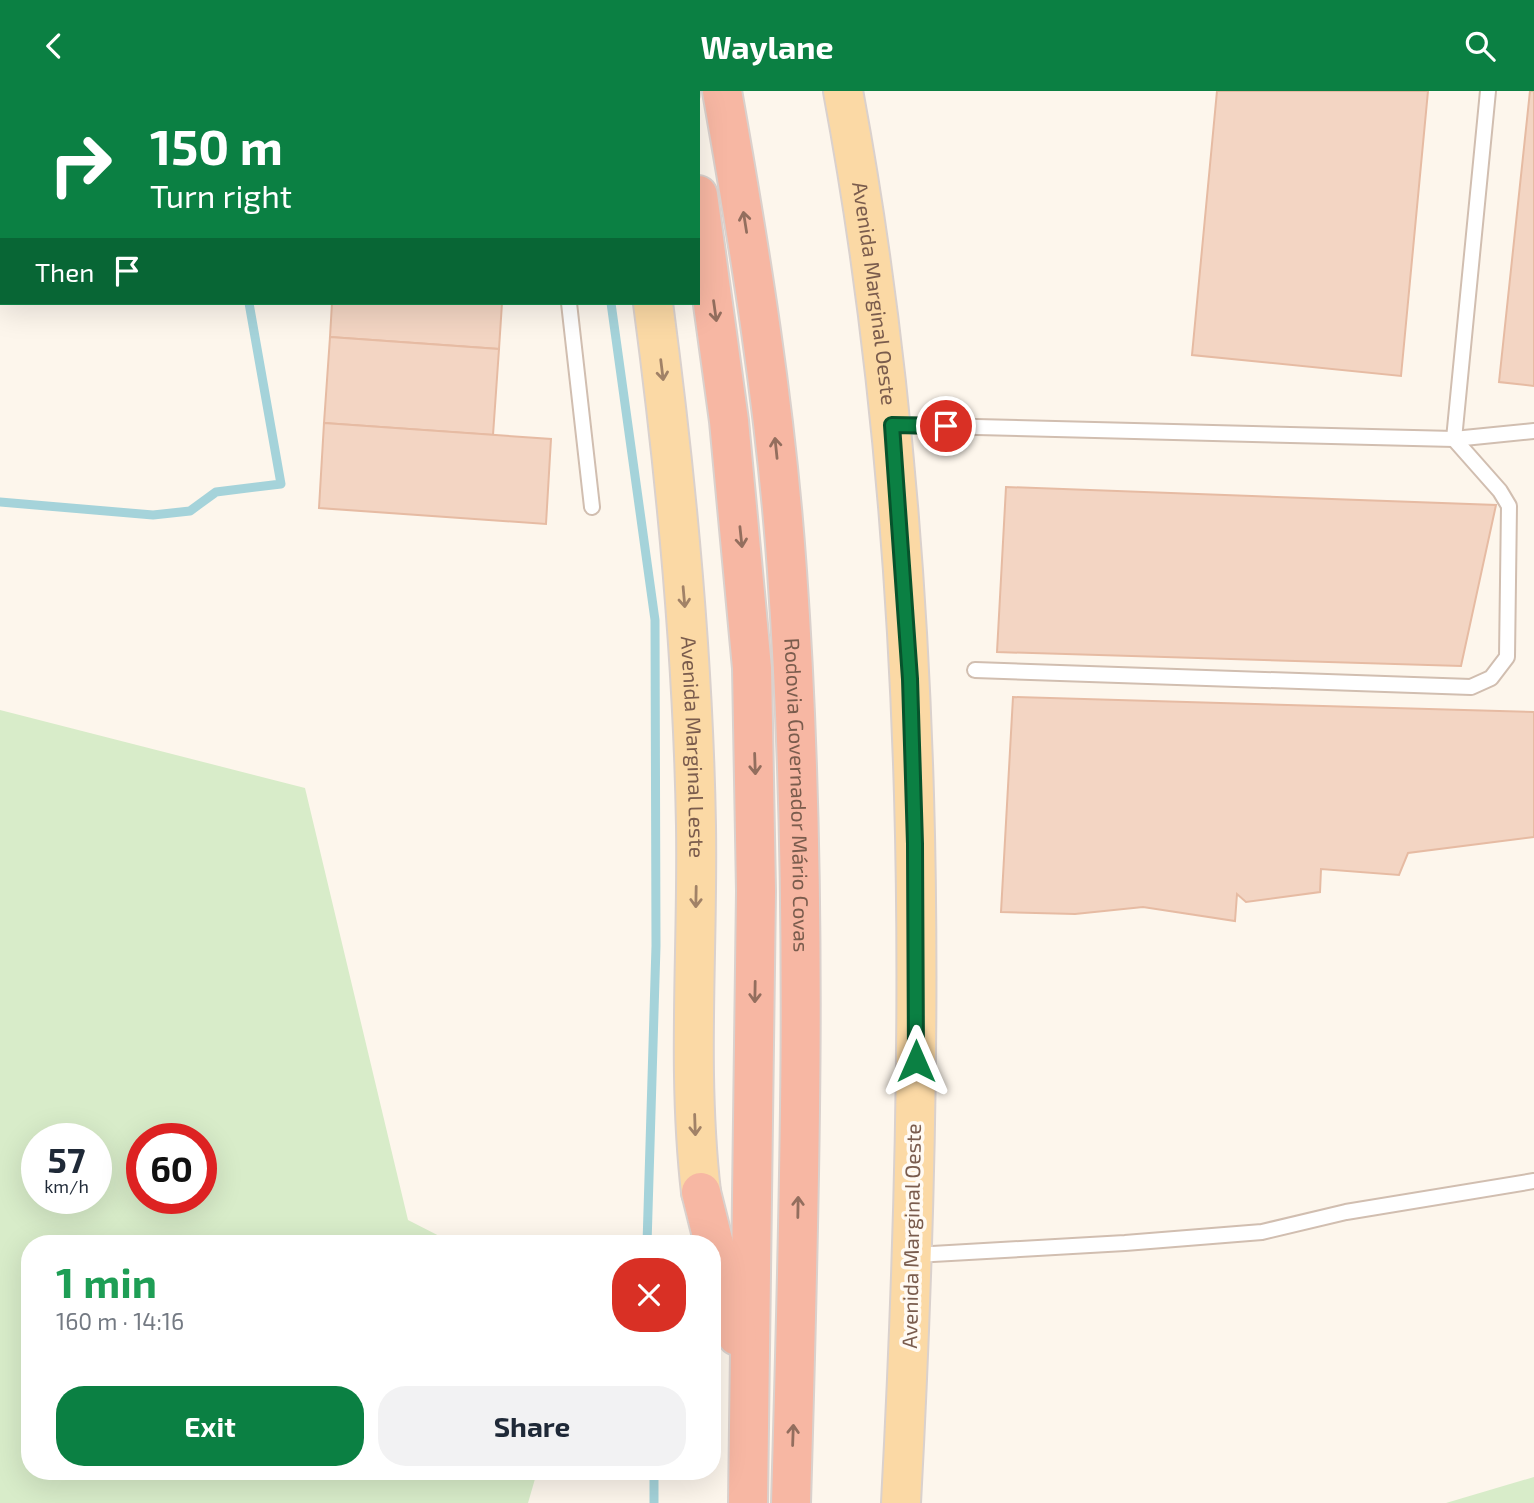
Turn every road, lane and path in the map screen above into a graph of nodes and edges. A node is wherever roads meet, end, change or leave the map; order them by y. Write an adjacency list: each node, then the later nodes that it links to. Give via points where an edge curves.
1 (722, 91): 19 (highway, Rodovia Governador Mário Covas, one-way to 1, via 799,1119 799,809 794,688 776,440)
2 (843, 91): 7 (main road, Avenida Marginal Oeste)
3 (1488, 91): 9 (lane)
4 (700, 210): 17 (highway, Rodovia Governador Mário Covas, one-way to 17, via 729,421 752,668 756,891)
5 (569, 305): 10 (lane)
6 (653, 305): 13 (main road, Avenida Marginal Leste, one-way to 13, via 677,512 694,730 693,1078)
7 (892, 425): 9 (lane); 15 (main road, Avenida Marginal Oeste, via 910,679 916,1033)
8 (1534, 431): 9 (lane)
9 (1454, 439): 11 (lane, via 1509,506 1507,657 1491,678 1471,687)
10 (592, 507)
11 (975, 670)
12 (1534, 1181): 15 (lane, via 1346,1212 1262,1232)
13 (701, 1192): 14 (highway)
14 (712, 1235)
15 (914, 1255): 20 (main road, Avenida Marginal Oeste)
16 (721, 1271): 17 (highway)
17 (751, 1389): 18 (highway, Rodovia Governador Mário Covas)
18 (748, 1503)
19 (791, 1503)
20 (901, 1503)

